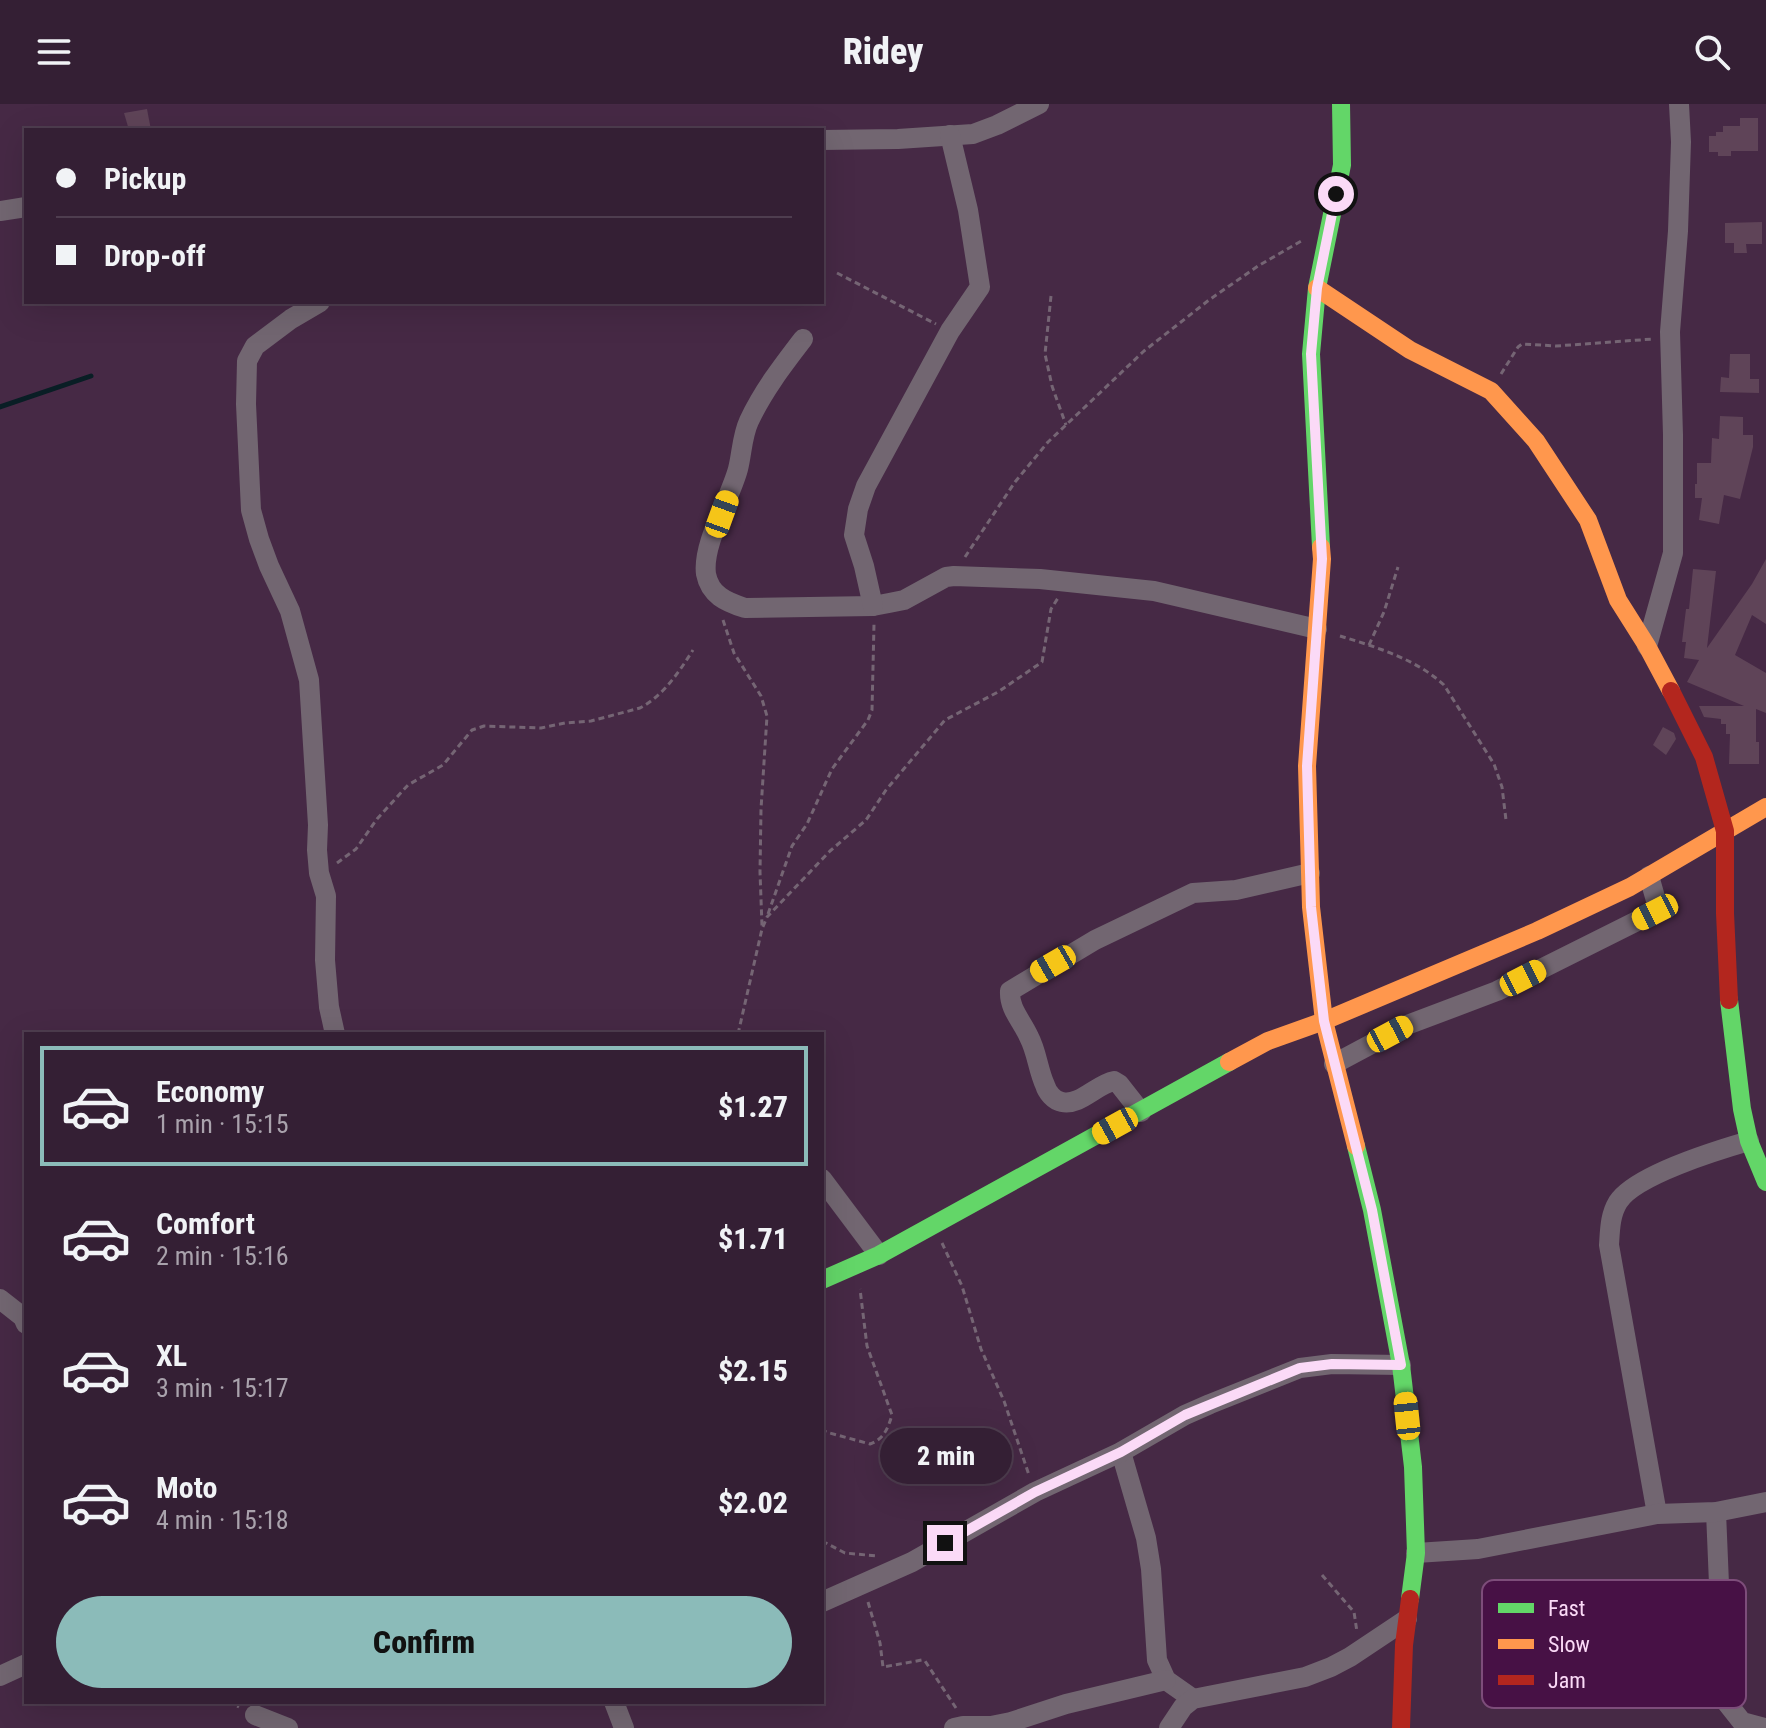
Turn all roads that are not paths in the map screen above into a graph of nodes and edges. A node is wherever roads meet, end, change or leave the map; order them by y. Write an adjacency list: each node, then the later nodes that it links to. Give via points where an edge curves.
1 (1039, 104): 4 (street, via 973,134)
2 (1341, 104): 8 (street, via 1342,165)
3 (1679, 104): 13 (street, via 1678,231 1670,332 1673,553)
4 (950, 135): 5 (street); 11 (street, via 979,290 950,331 858,509 855,542)
5 (824, 140)
6 (24, 207): 7 (street)
7 (0, 211)
8 (1317, 288): 12 (street, via 1311,354 1322,559); 13 (street, via 1420,356 1491,391 1536,441 1581,508 1618,600)
9 (317, 304): 19 (street, via 250,353 246,404 251,510 290,611 309,680 317,850 326,896 324,933)
10 (803, 339): 11 (street, via 747,424 706,572 717,595 745,608)
11 (873, 606): 12 (street, via 904,600 946,577 1040,579 1154,591)
12 (1317, 629): 16 (street, via 1307,766)
13 (1647, 646): 15 (street, via 1704,757)
14 (1766, 807): 15 (street)
15 (1725, 831): 17 (street); 22 (street, via 1728,989)
16 (1310, 873): 18 (street); 21 (street, via 1236,890 1193,893 1095,940 1010,991 1010,1003 1030,1038 1045,1088 1057,1101 1076,1100 1114,1081)
17 (1649, 876): 18 (street, via 1537,931); 20 (street, via 1655,912 1497,991 1407,1025)
18 (1324, 1021): 20 (street); 21 (street, via 1268,1041)
19 (335, 1032)
20 (1334, 1064): 29 (street, via 1372,1210)
21 (1141, 1112): 25 (street)
22 (1749, 1141): 24 (street); 33 (street, via 1650,1178 1624,1195 1610,1221 1609,1245)
23 (824, 1182): 25 (street)
24 (1766, 1182)
25 (879, 1255): 26 (street)
26 (824, 1279)
27 (0, 1299): 28 (street)
28 (24, 1319)
29 (1401, 1365): 30 (street, via 1300,1368 1185,1415); 34 (street)
30 (1121, 1452): 36 (street, via 1035,1492 912,1562); 38 (street, via 1146,1538 1155,1650)
31 (1766, 1502): 32 (street)
32 (1716, 1512): 33 (street); 35 (street)
33 (1657, 1514): 34 (street, via 1478,1549)
34 (1416, 1553): 37 (street)
35 (1719, 1580)
36 (824, 1601)
37 (1407, 1619): 39 (street, via 1350,1657 1305,1677); 47 (street)
38 (1166, 1680): 39 (street); 43 (street, via 1011,1722)
39 (1193, 1699): 46 (street)
40 (615, 1704): 45 (street)
41 (254, 1715): 44 (street)
42 (1737, 1725): 48 (street)
43 (961, 1727)
44 (288, 1728)
45 (624, 1728)
46 (1169, 1728)
47 (1401, 1728)
48 (1765, 1728)

